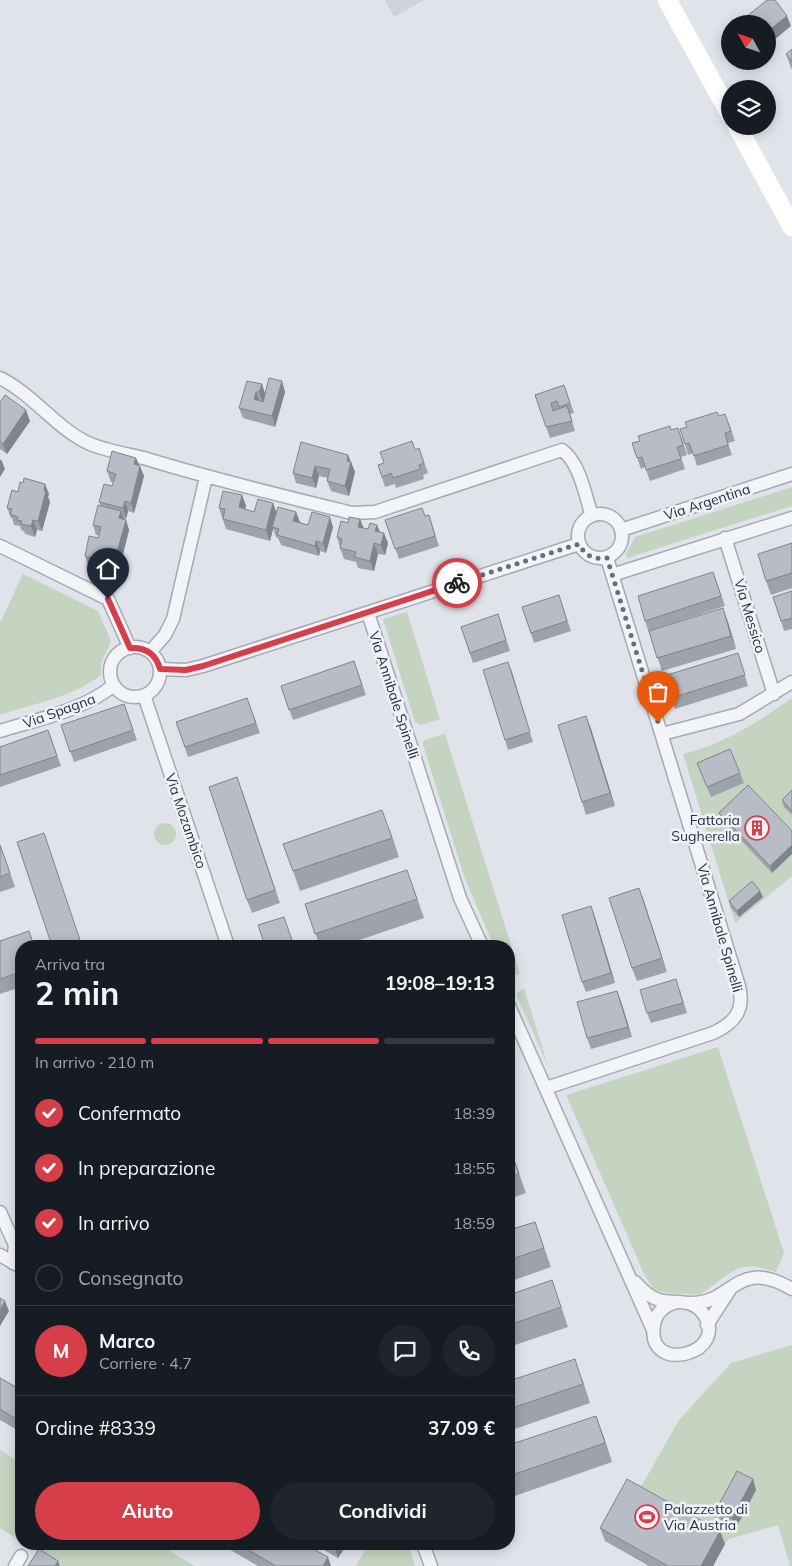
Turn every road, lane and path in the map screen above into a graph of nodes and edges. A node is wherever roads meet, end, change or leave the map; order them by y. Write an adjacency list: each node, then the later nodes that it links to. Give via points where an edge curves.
1 (668, 0): 2 (main road)
2 (721, 97)
3 (742, 135): 4 (main road)
4 (792, 227)
5 (0, 378): 7 (street, via 89,443)
6 (792, 474): 10 (street, Via Argentina)
7 (206, 477): 8 (street, via 365,514 562,450 572,461); 18 (street, via 173,619 165,635)
8 (592, 516): 10 (street, via 610,516); 12 (street, via 579,527)
9 (792, 518): 11 (street)
10 (622, 530): 14 (street, via 621,544)
11 (725, 538): 15 (street); 22 (street, Via Messico)
12 (579, 544): 14 (street, via 587,555); 16 (street)
13 (0, 546): 17 (street, via 108,599)
14 (607, 558): 15 (street, Via Annibale Spinelli)
15 (612, 575): 25 (street, Via Annibale Spinelli)
16 (368, 613): 19 (street, via 203,666 186,670); 27 (street, Via Annibale Spinelli, via 460,898)
17 (130, 648): 18 (street); 21 (street, via 116,656 112,663)
18 (150, 652): 19 (street)
19 (160, 669): 23 (street, via 156,685)
20 (792, 682): 22 (street)
21 (114, 685): 23 (street, via 131,696); 24 (street, Via Spagna, via 85,704)
22 (774, 694): 25 (street, via 738,714)
23 (144, 695): 26 (street, Via Mozambico)
24 (0, 731)
25 (662, 734): 29 (street, Via Annibale Spinelli, via 739,986 740,1010 726,1027 713,1033)
26 (226, 940)
27 (479, 940)
28 (515, 1019): 29 (street)
29 (546, 1088): 34 (street)
30 (0, 1212): 31 (street)
31 (15, 1245)
32 (0, 1255): 33 (street)
33 (15, 1264)
34 (631, 1278): 37 (street, via 650,1296); 39 (street)
35 (732, 1286): 36 (street, via 760,1276); 37 (street, via 703,1302); 38 (street)
36 (792, 1289)
37 (683, 1302): 38 (street, via 701,1311); 39 (street, via 669,1304 657,1314)
38 (707, 1325): 39 (street, via 700,1347 686,1355 670,1354 664,1350)
39 (653, 1330)
40 (425, 1550): 41 (street)
41 (431, 1566)

